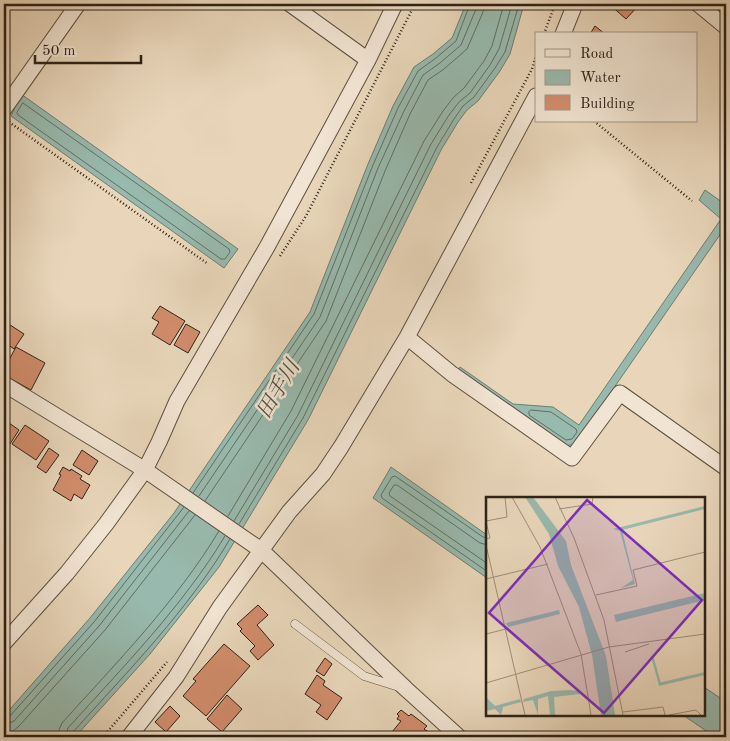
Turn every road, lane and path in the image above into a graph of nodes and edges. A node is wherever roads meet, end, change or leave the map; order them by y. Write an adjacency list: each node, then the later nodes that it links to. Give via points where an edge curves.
1 (78, 4): 13 (street)
2 (290, 4): 11 (street)
3 (395, 4): 11 (street)
4 (555, 4): 8 (path)
5 (575, 4): 9 (street)
6 (698, 4): 7 (street)
7 (726, 27)
8 (545, 32)
9 (564, 32)
10 (535, 59): 16 (path)
11 (368, 60): 22 (street, via 267,247 177,400)
12 (535, 98): 19 (street)
13 (4, 109)
14 (4, 118): 18 (path)
15 (595, 122): 17 (path)
16 (468, 189)
17 (692, 201)
18 (208, 264)
19 (407, 337): 21 (street, via 452,374 572,458 620,393); 23 (street, via 323,474)
20 (4, 384): 22 (street)
21 (726, 468)
22 (148, 473): 23 (street); 25 (street, via 67,573)
23 (256, 546): 27 (street); 29 (street, via 176,677)
24 (295, 624): 27 (lane, via 364,676)
25 (4, 643)
26 (172, 656): 28 (path)
27 (406, 689): 30 (street)
28 (103, 737)
29 (129, 737)
30 (459, 737)

